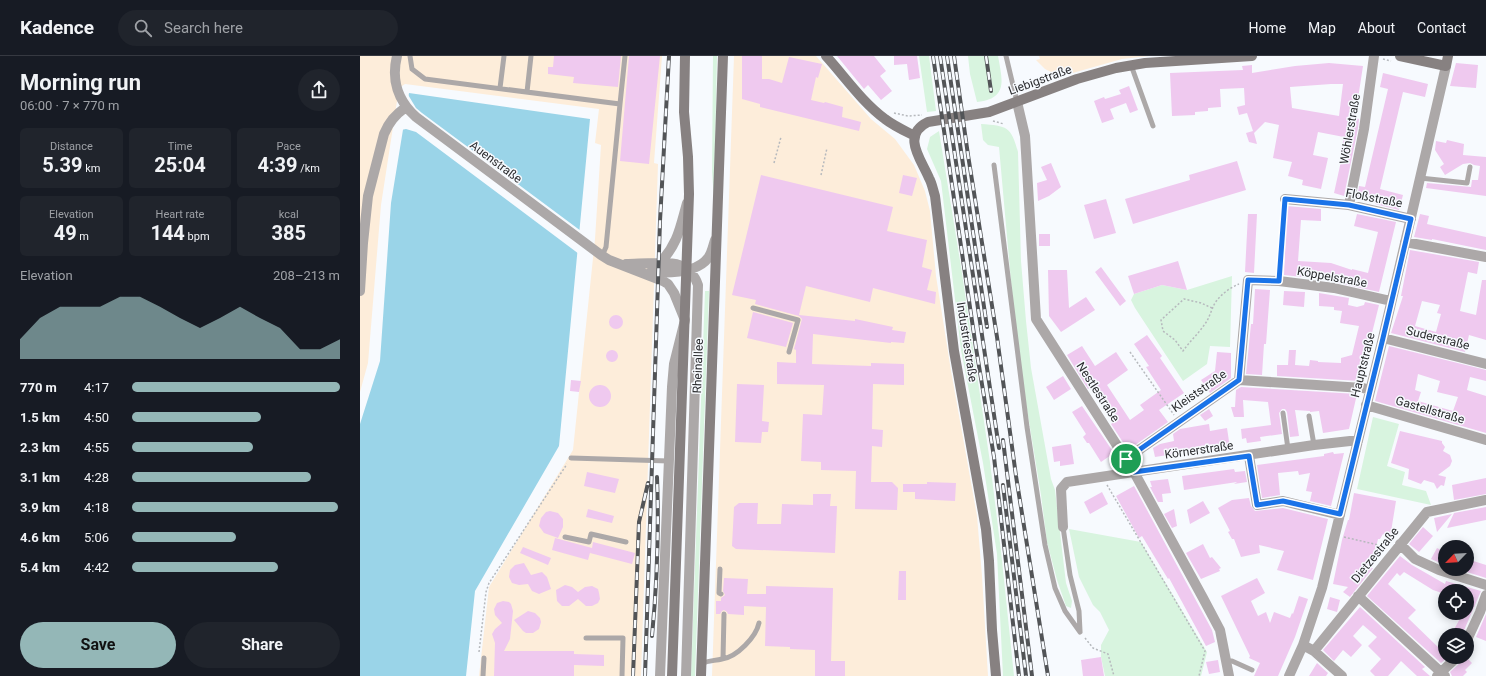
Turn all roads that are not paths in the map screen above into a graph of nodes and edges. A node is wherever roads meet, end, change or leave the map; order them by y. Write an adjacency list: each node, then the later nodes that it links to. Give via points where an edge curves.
1 (410, 56): 15 (lane, via 412,69 425,79)
2 (504, 56): 15 (lane)
3 (531, 56): 16 (lane)
4 (625, 56): 18 (lane)
5 (685, 56): 25 (main road, Rheinallee, via 684,112)
6 (723, 56): 29 (main road, Rheinallee)
7 (826, 56): 21 (main road, via 881,116)
8 (1006, 56): 17 (lane)
9 (1252, 56): 14 (main road, Liebigstraße)
10 (1374, 56): 27 (street, Wöhlerstraße, via 1364,129)
11 (1400, 56): 13 (main road)
12 (396, 61): 19 (street, Auenstraße, via 397,90)
13 (1447, 61): 24 (street, Hauptstraße)
14 (1131, 65): 17 (main road, Liebigstraße, via 1097,73); 20 (lane)
15 (500, 88): 16 (lane)
16 (527, 92): 18 (lane)
17 (1016, 102): 21 (main road, Liebigstraße, via 989,112 928,122 920,127); 55 (street, Nestlestraße, via 1025,136 1036,319)
18 (620, 104): 31 (lane, via 606,247)
19 (406, 107): 31 (street, Auenstraße, via 422,123); 37 (street, via 396,114 388,125 368,196)
20 (1153, 126)
21 (915, 136): 90 (main road, Industriestraße, via 915,148 935,196 954,351 986,529)
22 (994, 164): 60 (lane, via 1027,427 1045,545 1065,611 1080,632 1079,611 1070,576)
23 (1470, 167): 24 (lane, via 1467,183)
24 (1420, 178): 28 (street, Hauptstraße)
25 (689, 194): 34 (street, via 675,243); 35 (main road, Rheinallee)
26 (1285, 199): 27 (street, Floßstraße)
27 (1349, 205): 28 (street, Floßstraße)
28 (1411, 219): 30 (street, Hauptstraße)
29 (716, 238): 35 (street, Auenstraße, via 708,258 701,264); 79 (main road, Rheinallee)
30 (1405, 242): 32 (street); 38 (street, Hauptstraße)
31 (602, 256): 33 (street, Auenstraße)
32 (1486, 258)
33 (618, 264): 34 (street, Auenstraße); 36 (street, Auenstraße)
34 (659, 264): 35 (street, Auenstraße, via 677,264)
35 (687, 269): 36 (street, Auenstraße, via 670,273); 40 (main road, Rheinallee); 88 (street, Rheinallee, via 698,285)
36 (643, 272): 40 (street, Auenstraße, via 659,278 670,286)
37 (360, 291)
38 (1392, 302): 41 (street, Hauptstraße); 44 (street, Köppelstraße, via 1334,288 1248,280)
39 (753, 308): 42 (lane, via 798,320)
40 (685, 320): 56 (street, Rheinallee, via 673,370); 87 (main road, Rheinallee)
41 (1383, 338): 43 (street, Suderstraße); 45 (street, Hauptstraße)
42 (790, 352)
43 (1486, 364)
44 (1239, 380): 45 (street, Kleiststraße); 55 (street, Kleiststraße)
45 (1370, 390): 46 (street, Hauptstraße)
46 (1366, 406): 49 (street, Gastellstraße); 50 (street, Hauptstraße)
47 (1283, 413): 52 (lane)
48 (1309, 416): 51 (lane)
49 (1486, 440)
50 (1358, 441): 51 (street, Körnerstraße); 59 (street, Hauptstraße)
51 (1314, 445): 52 (street, Körnerstraße)
52 (1288, 450): 53 (street, Körnerstraße)
53 (1249, 456): 57 (street, Körnerstraße); 59 (street, via 1257,505 1283,501)
54 (571, 458): 56 (lane)
55 (1126, 459): 57 (street, Nestlestraße)
56 (670, 461): 73 (street, Rheinallee)
57 (1134, 472): 60 (street, Körnerstraße, via 1067,482 1061,489); 78 (street, Nestlestraße, via 1220,630)
58 (1486, 500): 63 (street, Dietzestraße, via 1427,512)
59 (1340, 514): 74 (street, Hauptstraße, via 1320,594)
60 (1063, 527)
61 (565, 537): 62 (lane, via 589,542 591,534)
62 (626, 542)
63 (1398, 547): 65 (street, via 1415,559 1439,570); 68 (street, Dietzestraße)
64 (720, 569): 66 (lane)
65 (1486, 585)
66 (721, 594)
67 (1486, 595): 71 (street)
68 (1358, 596): 75 (street, Dietzestraße); 82 (street)
69 (724, 614): 77 (lane)
70 (759, 623): 77 (lane, via 752,637)
71 (1473, 628)
72 (586, 638): 84 (lane, via 623,638)
73 (662, 643): 85 (street, Rheinallee); 86 (street, Rheinallee)
74 (1303, 645): 75 (street); 92 (street, Hauptstraße)
75 (1314, 651): 93 (street)
76 (484, 658): 83 (lane)
77 (723, 660): 79 (lane, via 714,659)
78 (1226, 661): 81 (lane); 91 (street, Nestlestraße)
79 (701, 664): 89 (main road, Rheinallee)
80 (1451, 664): 82 (street)
81 (1252, 670)
82 (1441, 675)
83 (482, 676)
84 (622, 676)
85 (660, 676)
86 (664, 676)
87 (672, 676)
88 (686, 676)
89 (700, 676)
90 (996, 676)
91 (1229, 676)
92 (1289, 676)
93 (1342, 676)

